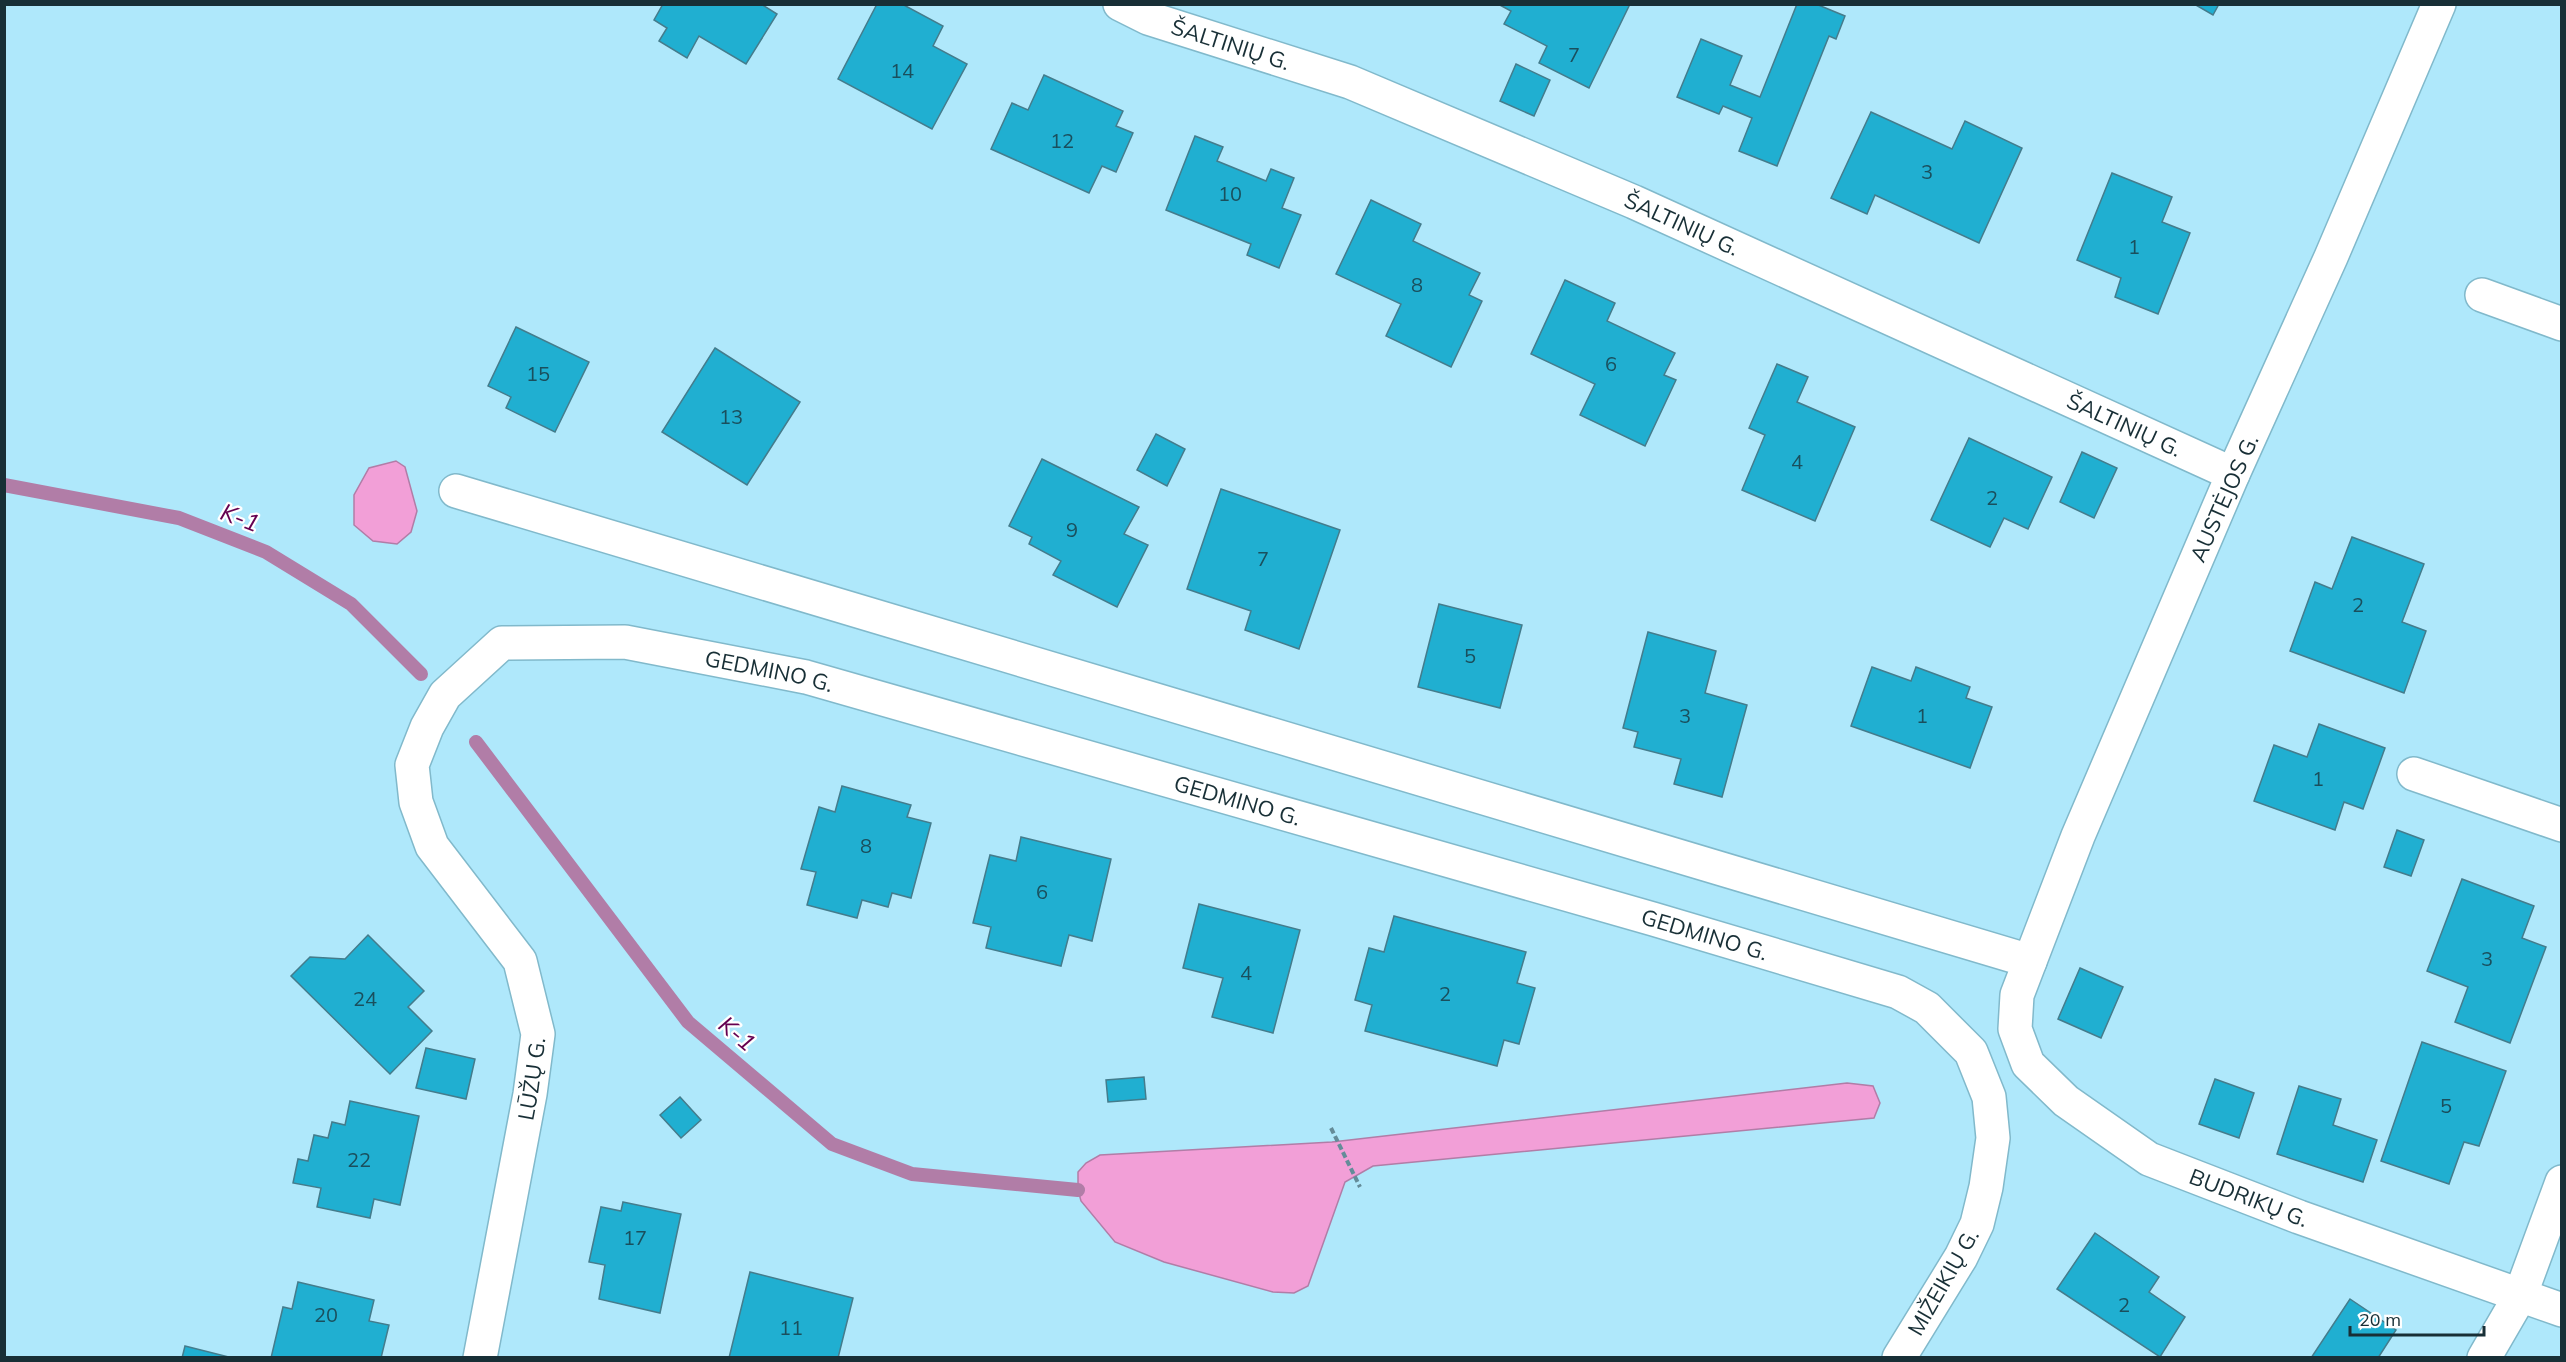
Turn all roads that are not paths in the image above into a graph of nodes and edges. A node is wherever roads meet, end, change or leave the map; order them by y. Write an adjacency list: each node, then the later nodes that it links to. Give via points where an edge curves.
1 (1120, 4): 5 (street, ŠALTINIŲ G., via 1148,18 1350,82 1634,202)
2 (2439, 4): 5 (street, AUSTĖJOS G.)
3 (2482, 295): 4 (street)
4 (2562, 324)
5 (2233, 474): 10 (street, AUSTĖJOS G., via 2078,836)
6 (456, 491): 10 (street)
7 (445, 696): 12 (street, GEDMINO G., via 502,643 625,642 806,677 1898,992 1927,1008 1971,1052); 16 (street, LŪŽŲ G., via 412,765 416,802 432,846 520,961 538,1034)
8 (2414, 774): 9 (street)
9 (2562, 825)
10 (2030, 961): 11 (street, AUSTĖJOS G.)
11 (2018, 995): 14 (street, BUDRIKŲ G., via 2015,1029 2028,1064 2066,1101 2149,1159)
12 (1989, 1097): 17 (street, MIŽEIKIŲ G., via 1993,1138 1977,1224)
13 (2562, 1182): 14 (street)
14 (2520, 1296): 15 (street, BUDRIKŲ G.); 18 (street)
15 (2562, 1310)
16 (480, 1358)
17 (1899, 1358)
18 (2484, 1358)

